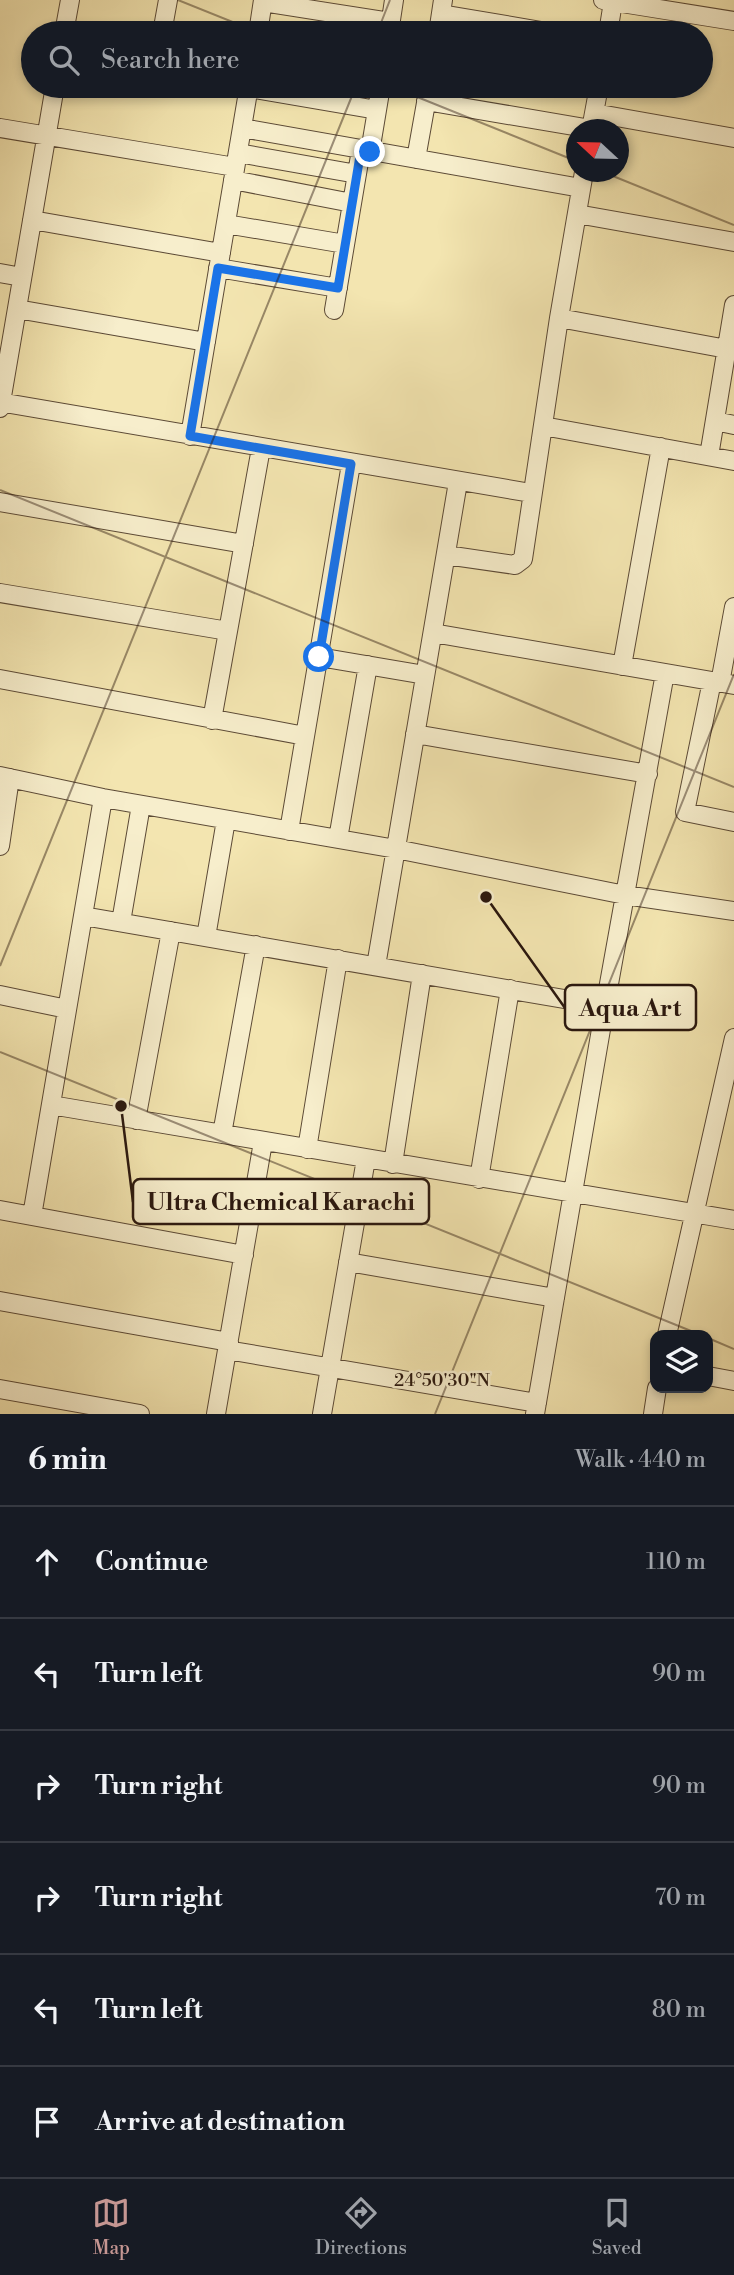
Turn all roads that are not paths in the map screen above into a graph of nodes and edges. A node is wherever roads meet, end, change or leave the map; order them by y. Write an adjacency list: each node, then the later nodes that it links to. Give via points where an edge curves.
1 (70, 0): 7 (street)
2 (168, 0): 8 (street)
3 (394, 0): 11 (street)
4 (263, 1): 9 (street); 10 (street)
5 (608, 1): 13 (street); 14 (street)
6 (442, 7): 12 (street)
7 (66, 21)
8 (164, 21)
9 (260, 21)
10 (356, 21)
11 (390, 21)
12 (502, 21)
13 (608, 21)
14 (734, 21)
15 (53, 98): 28 (street)
16 (247, 98): 26 (street)
17 (310, 98): 22 (street)
18 (378, 98): 22 (street)
19 (427, 98): 31 (street)
20 (454, 98): 23 (street)
21 (595, 98): 24 (street)
22 (377, 110): 30 (street)
23 (566, 119)
24 (593, 119)
25 (0, 128): 28 (street)
26 (242, 128): 30 (street); 32 (street)
27 (629, 128): 29 (street)
28 (46, 135): 32 (street); 38 (street)
29 (734, 138)
30 (366, 151): 31 (street); 33 (street)
31 (416, 159): 34 (street)
32 (235, 167): 33 (street); 36 (street); 39 (street)
33 (357, 174): 36 (street)
34 (566, 178)
35 (583, 182): 37 (street)
36 (352, 203): 41 (street)
37 (577, 214): 40 (street); 49 (street)
38 (32, 220): 42 (street); 44 (street)
39 (226, 224): 41 (street); 42 (street)
40 (734, 242)
41 (345, 244): 45 (street)
42 (220, 260): 45 (street); 50 (street)
43 (0, 273): 44 (street)
44 (22, 277): 47 (street)
45 (338, 288): 48 (street)
46 (734, 305): 51 (street)
47 (17, 309): 50 (street); 53 (street)
48 (334, 310)
49 (559, 318): 51 (street); 56 (street)
50 (206, 342): 57 (street)
51 (730, 344): 52 (street)
52 (728, 383): 54 (street)
53 (0, 404): 57 (street)
54 (715, 422): 55 (street); 60 (street)
55 (734, 425)
56 (543, 426): 58 (street); 64 (street)
57 (190, 436): 59 (street)
58 (660, 447): 60 (street); 74 (street)
59 (261, 448): 62 (street); 66 (street)
60 (709, 456): 61 (street)
61 (734, 461)
62 (351, 464): 63 (street); 72 (street)
63 (458, 482): 64 (street); 67 (street)
64 (531, 493): 67 (street, via 519,563)
65 (0, 502): 66 (street)
66 (244, 544): 70 (street)
67 (446, 555): 71 (street)
68 (0, 593): 70 (street)
69 (734, 607): 78 (street)
70 (228, 631): 79 (street)
71 (433, 633): 74 (street); 76 (street)
72 (319, 657): 73 (street); 81 (street)
73 (368, 665): 76 (street); 89 (street)
74 (622, 666): 75 (street)
75 (665, 673): 78 (street); 82 (street)
76 (425, 676): 80 (street)
77 (0, 679): 79 (street)
78 (722, 683): 87 (street, via 685,812)
79 (212, 720): 81 (street)
80 (415, 734): 82 (street); 91 (street)
81 (305, 736): 88 (street)
82 (648, 774): 92 (street)
83 (5, 777): 84 (street); 90 (street)
84 (103, 799): 85 (street); 94 (street)
85 (141, 805): 86 (street); 95 (street)
86 (226, 820): 88 (street); 97 (street)
87 (734, 822)
88 (289, 831): 89 (street)
89 (338, 839): 91 (street)
90 (0, 846)
91 (396, 849): 92 (street); 100 (street)
92 (625, 895): 93 (street); 104 (street)
93 (733, 905)
94 (83, 915): 95 (street); 105 (street)
95 (121, 922): 96 (street)
96 (171, 931): 97 (street); 108 (street)
97 (206, 937): 98 (street)
98 (256, 945): 99 (street); 109 (street)
99 (338, 960): 100 (street); 111 (street)
100 (376, 966): 101 (street)
101 (422, 974): 102 (street); 113 (street)
102 (510, 989): 104 (street); 114 (street)
103 (0, 995): 105 (street)
104 (605, 1006): 115 (street)
105 (67, 1009): 107 (street)
106 (734, 1038): 117 (street)
107 (51, 1105): 108 (street); 118 (street)
108 (136, 1119): 109 (street)
109 (222, 1134): 110 (street)
110 (263, 1142): 111 (street); 120 (street)
111 (307, 1149): 112 (street)
112 (366, 1159): 113 (street); 121 (street)
113 (393, 1164): 114 (street)
114 (479, 1179): 115 (street)
115 (572, 1195): 117 (street); 122 (street)
116 (0, 1210): 118 (street)
117 (694, 1214): 119 (street); 124 (street)
118 (32, 1216): 120 (street)
119 (734, 1220)
120 (244, 1255): 125 (street)
121 (348, 1262): 122 (street); 126 (street)
122 (555, 1298): 131 (street)
123 (0, 1301): 125 (street)
124 (668, 1330)
125 (228, 1346): 126 (street); 133 (street)
126 (330, 1368): 131 (street); 134 (street)
127 (713, 1377): 128 (street)
128 (734, 1381)
129 (0, 1390): 132 (street)
130 (656, 1393): 135 (street)
131 (536, 1409)
132 (140, 1414)
133 (216, 1414)
134 (321, 1414)
135 (653, 1414)

